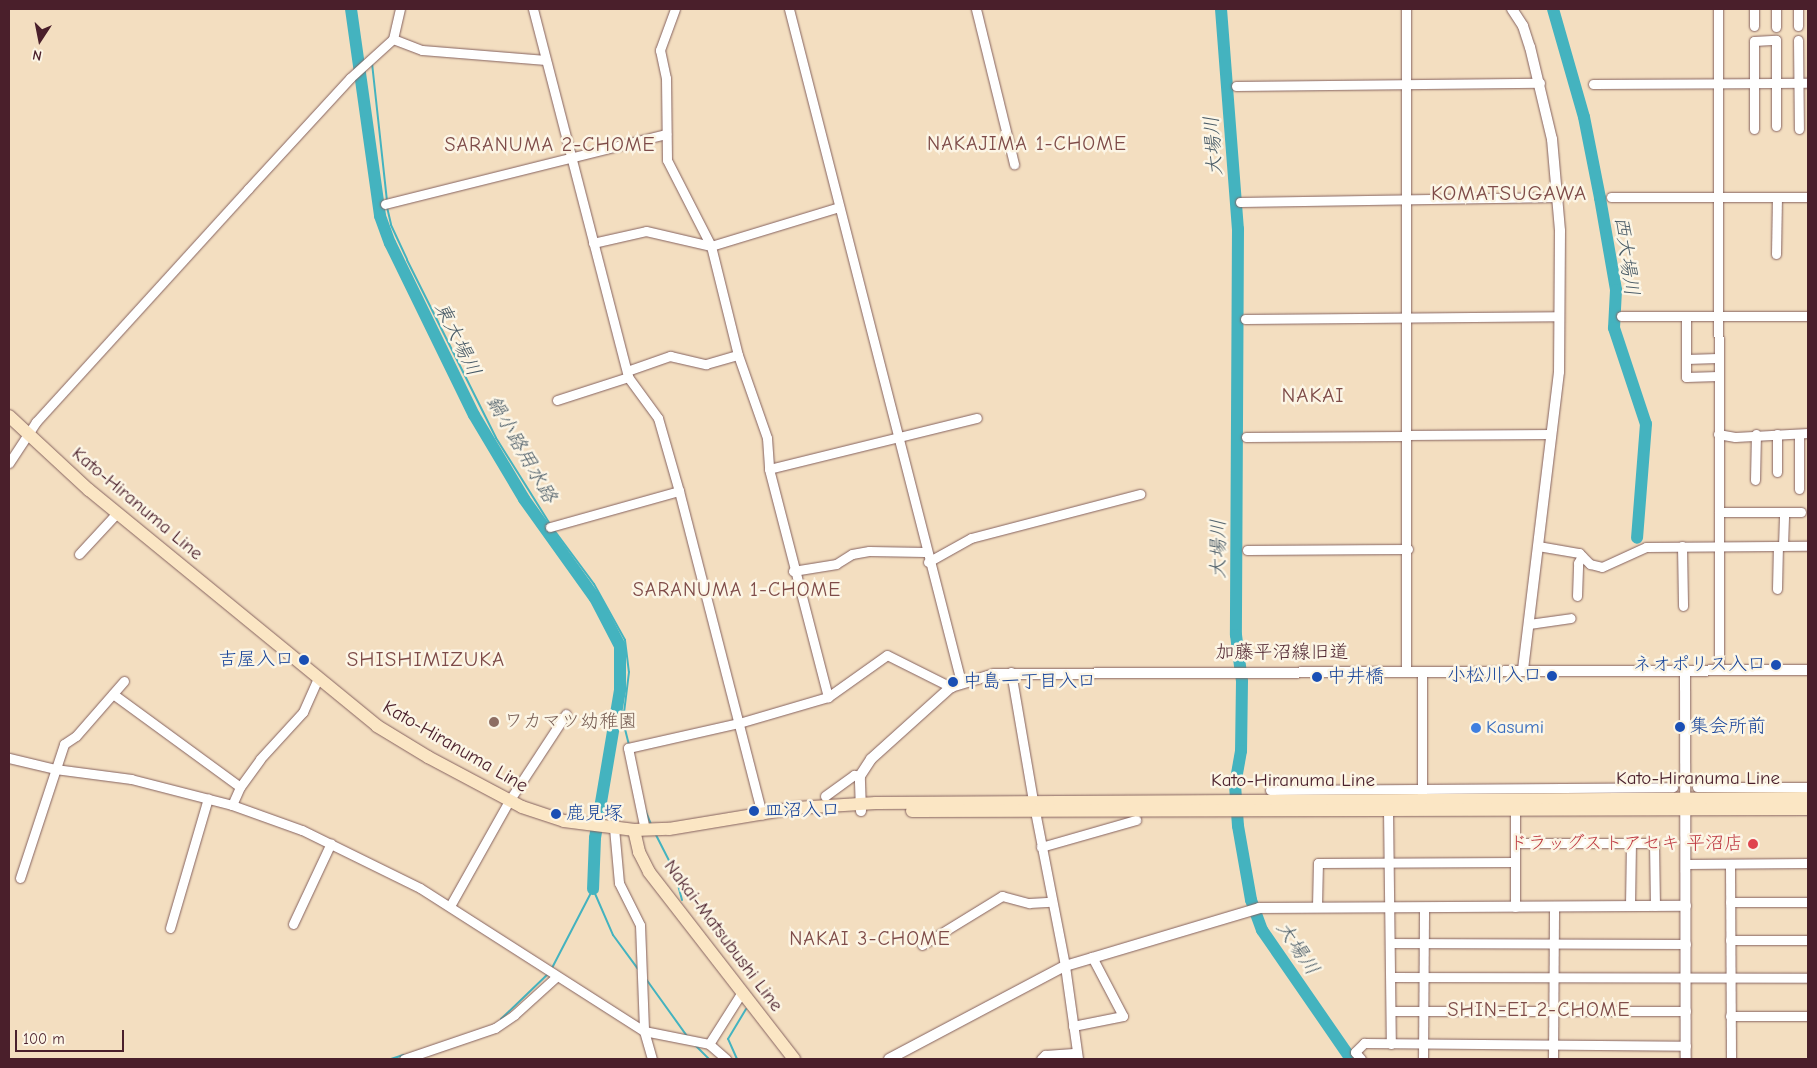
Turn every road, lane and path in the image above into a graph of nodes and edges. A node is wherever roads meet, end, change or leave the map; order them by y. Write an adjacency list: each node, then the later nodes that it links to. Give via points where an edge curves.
1 (400, 9): 15 (street)
2 (534, 9): 17 (street)
3 (675, 9): 30 (street, via 660,50 666,78)
4 (789, 9): 41 (street)
5 (976, 9): 32 (street)
6 (1406, 9): 25 (street)
7 (1512, 9): 18 (street, via 1523,26)
8 (1718, 9): 19 (street)
9 (1754, 9): 12 (street)
10 (1776, 9): 13 (street)
11 (1798, 9): 14 (street)
12 (1754, 26)
13 (1776, 26)
14 (1798, 26)
15 (393, 39): 17 (street, via 422,50); 60 (street, via 358,71)
16 (1798, 40): 20 (street)
17 (546, 60): 31 (street)
18 (1540, 83): 25 (street); 33 (street, via 1552,139)
19 (1718, 83): 22 (street); 23 (street); 35 (street)
20 (1798, 83): 21 (street); 24 (street); 28 (street)
21 (1808, 83)
22 (1592, 84)
23 (1754, 84): 24 (street); 24 (street, via 1754,41 1776,40); 29 (street)
24 (1776, 84): 27 (street)
25 (1406, 85): 26 (street); 38 (street)
26 (1236, 86)
27 (1776, 126)
28 (1799, 128)
29 (1754, 129)
30 (666, 134): 31 (street); 43 (street, via 667,160)
31 (571, 158): 40 (street); 42 (street)
32 (1014, 164)
33 (1558, 197): 38 (street); 46 (street)
34 (1611, 197): 35 (street)
35 (1718, 197): 36 (street); 48 (street)
36 (1777, 197): 37 (street); 44 (street)
37 (1808, 197)
38 (1405, 199): 39 (street); 45 (street)
39 (1240, 202)
40 (385, 204)
41 (839, 207): 43 (street); 67 (street)
42 (593, 243): 43 (street, via 646,231); 55 (street)
43 (711, 246): 52 (street)
44 (1776, 254)
45 (1405, 316): 46 (street); 51 (street); 66 (street)
46 (1559, 316): 61 (street, via 1560,372)
47 (1621, 316): 50 (street)
48 (1718, 316): 49 (street); 50 (street); 53 (street)
49 (1808, 316)
50 (1686, 317): 54 (street)
51 (1245, 319)
52 (738, 355): 55 (street, via 706,364 670,356); 70 (street, via 767,438)
53 (1718, 358): 54 (street); 56 (street)
54 (1686, 359): 56 (street, via 1686,377)
55 (627, 374): 57 (street); 74 (street, via 658,418)
56 (1718, 376): 62 (street)
57 (557, 400)
58 (9, 416): 60 (main road, Kato-Hiranuma Line)
59 (977, 418): 67 (street)
60 (27, 433): 69 (street); 79 (main road, Kato-Hiranuma Line)
61 (1552, 434): 66 (street); 81 (street)
62 (1718, 434): 63 (street, via 1735,437); 76 (street)
63 (1756, 434): 64 (street); 72 (street)
64 (1777, 434): 65 (street); 71 (street)
65 (1803, 434): 73 (street)
66 (1406, 435): 68 (street); 86 (street)
67 (896, 437): 70 (street); 88 (street)
68 (1246, 438)
69 (9, 463)
70 (769, 470): 92 (street)
71 (1778, 472)
72 (1755, 480)
73 (1799, 489)
74 (679, 491): 80 (street); 112 (street)
75 (1140, 494): 91 (street, via 971,538)
76 (1719, 512): 77 (street); 83 (street)
77 (1784, 512): 78 (street); 84 (street)
78 (1800, 512)
79 (117, 513): 89 (street); 105 (main road, Kato-Hiranuma Line)
80 (550, 527)
81 (1538, 546): 90 (street); 97 (street)
82 (1682, 546): 83 (street); 90 (street, via 1646,547 1602,568 1590,564); 95 (street)
83 (1718, 546): 84 (street); 100 (street)
84 (1780, 546): 85 (street); 93 (street)
85 (1808, 546)
86 (1408, 549): 87 (street); 102 (street)
87 (1247, 550)
88 (925, 552): 91 (street); 92 (street, via 869,551 852,554 836,564)
89 (79, 554)
90 (1582, 556): 94 (street, via 1578,563)
91 (928, 562): 107 (street)
92 (793, 571): 110 (street)
93 (1777, 589)
94 (1577, 596)
95 (1683, 606)
96 (1571, 618): 97 (street)
97 (1529, 624): 98 (street)
98 (1523, 670): 99 (street, 加藤平沼線旧道); 103 (street, 加藤平沼線旧道)
99 (1685, 670): 100 (street, 加藤平沼線旧道); 128 (street)
100 (1719, 670): 101 (street, 加藤平沼線旧道)
101 (1808, 670)
102 (1406, 671): 103 (street, 加藤平沼線旧道); 104 (street, 加藤平沼線旧道)
103 (1422, 671): 121 (street)
104 (1011, 672): 107 (street, 加藤平沼線旧道); 131 (street)
105 (318, 678): 116 (street, via 303,712); 127 (main road, Kato-Hiranuma Line, via 390,734)
106 (124, 680): 109 (street)
107 (961, 682): 108 (street, 加藤平沼線旧道)
108 (951, 687): 110 (street, via 886,655); 115 (street, 加藤平沼線旧道, via 871,759)
109 (113, 694): 114 (street, via 76,736 64,744); 116 (street)
110 (828, 697): 112 (street)
111 (566, 714): 127 (street)
112 (739, 723): 136 (street); 139 (street, via 628,748)
113 (9, 758): 114 (street)
114 (55, 769): 125 (street, via 131,779); 149 (street)
115 (860, 776): 124 (street, via 854,775); 132 (street)
116 (240, 787): 129 (street)
117 (1673, 787): 122 (street)
118 (1697, 787): 123 (street)
119 (1808, 787): 123 (street)
120 (1270, 790): 121 (street)
121 (1422, 793): 122 (main road, Kato-Hiranuma Line); 130 (main road, Kato-Hiranuma Line)
122 (1574, 793): 128 (main road, Kato-Hiranuma Line)
123 (1737, 793): 126 (main road, Kato-Hiranuma Line); 128 (main road, Kato-Hiranuma Line)
124 (825, 796)
125 (208, 798): 129 (street); 163 (street)
126 (1808, 798)
127 (509, 801): 138 (main road, Kato-Hiranuma Line, via 552,818); 153 (street)
128 (1685, 803): 133 (main road, Kato-Hiranuma Line); 135 (main road, Kato-Hiranuma Line); 147 (street)
129 (232, 805): 140 (street)
130 (1247, 805): 131 (main road, Kato-Hiranuma Line); 134 (main road, Kato-Hiranuma Line)
131 (1034, 806): 132 (main road, Kato-Hiranuma Line); 143 (street)
132 (861, 807): 136 (main road, Kato-Hiranuma Line, via 809,806)
133 (1515, 808): 134 (main road, Kato-Hiranuma Line); 141 (street)
134 (1388, 809): 144 (street)
135 (1808, 809)
136 (762, 815): 139 (main road, Kato-Hiranuma Line, via 694,827)
137 (1136, 820): 143 (street)
138 (614, 828): 139 (main road, Kato-Hiranuma Line); 188 (street, via 619,883 640,926)
139 (639, 830): 180 (main road, Nakai-Matsubushi Line, via 639,852 649,872)
140 (331, 843): 153 (street); 162 (street)
141 (1515, 843): 142 (street); 145 (street)
142 (1631, 843): 155 (street); 156 (street, via 1654,843)
143 (1041, 847): 150 (street)
144 (1387, 862): 145 (street); 154 (street, via 1318,863); 158 (street)
145 (1515, 862): 160 (street)
146 (1808, 863): 148 (street)
147 (1686, 864): 148 (street); 157 (street)
148 (1730, 864): 151 (street)
149 (20, 878)
150 (1051, 902): 170 (street, via 1029,903 1002,896); 172 (street)
151 (1730, 902): 152 (street); 164 (street)
152 (1808, 902)
153 (450, 906): 173 (street)
154 (1317, 906): 158 (street); 171 (street, via 1244,911)
155 (1630, 906): 156 (street); 161 (street)
156 (1655, 906): 157 (street)
157 (1686, 906): 169 (street)
158 (1390, 907): 159 (street); 166 (street)
159 (1424, 907): 160 (street); 167 (street)
160 (1515, 907): 161 (street)
161 (1554, 907): 168 (street)
162 (293, 924)
163 (170, 928)
164 (1730, 940): 165 (street); 178 (street)
165 (1808, 940)
166 (1391, 943): 167 (street); 174 (street)
167 (1424, 943): 168 (street); 175 (street)
168 (1554, 943): 169 (street); 176 (street)
169 (1686, 944): 177 (street)
170 (922, 946)
171 (1092, 957): 172 (street); 187 (street, via 1123,1016)
172 (1065, 966): 187 (street); 199 (street)
173 (556, 977): 188 (street); 195 (street, via 514,1015 494,1028)
174 (1391, 977): 175 (street); 181 (street)
175 (1425, 977): 176 (street); 182 (street)
176 (1553, 977): 177 (street); 183 (street)
177 (1686, 977): 178 (street); 184 (street)
178 (1730, 978): 179 (street); 185 (street)
179 (1808, 978)
180 (742, 992): 189 (street); 198 (main road, Nakai-Matsubushi Line)
181 (1392, 1011): 182 (street); 190 (street)
182 (1424, 1011): 183 (street); 191 (street)
183 (1553, 1011): 184 (street); 192 (street)
184 (1686, 1011): 193 (street)
185 (1730, 1016): 186 (street); 205 (street)
186 (1808, 1016)
187 (1073, 1026): 194 (street)
188 (644, 1031): 189 (street); 196 (street)
189 (709, 1044): 197 (street)
190 (1391, 1044): 191 (street); 201 (street, via 1364,1043 1355,1052)
191 (1423, 1045): 192 (street); 202 (street)
192 (1553, 1045): 193 (street); 203 (street)
193 (1686, 1046): 204 (street)
194 (1078, 1056): 200 (street, via 1045,1055)
195 (404, 1059)
196 (652, 1059)
197 (726, 1059)
198 (794, 1059)
199 (889, 1059)
200 (1041, 1059)
201 (1361, 1059)
202 (1423, 1059)
203 (1553, 1059)
204 (1686, 1059)
205 (1731, 1059)

